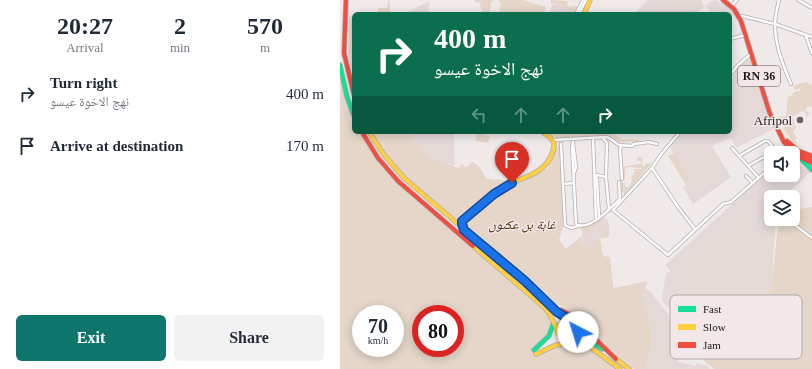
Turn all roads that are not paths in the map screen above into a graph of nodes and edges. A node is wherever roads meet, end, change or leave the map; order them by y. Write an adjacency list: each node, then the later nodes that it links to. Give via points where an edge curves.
1 (346, 0): 24 (main road, via 344,53)
2 (584, 0): 11 (street)
3 (590, 0): 12 (main road)
4 (723, 0): 15 (main road, RN 36, via 738,14)
5 (728, 0): 9 (main road, RN 36)
6 (737, 0): 9 (street)
7 (779, 0): 14 (street)
8 (798, 0): 10 (street)
9 (733, 4): 13 (main road, RN 36)
10 (812, 8)
11 (579, 12)
12 (585, 12)
13 (742, 16): 14 (street); 39 (main road, RN 36, via 773,114)
14 (775, 24): 16 (street); 23 (street, via 780,55)
15 (746, 34): 18 (street); 19 (main road, RN 36)
16 (806, 35): 17 (street); 20 (street)
17 (812, 37)
18 (732, 38)
19 (752, 53): 22 (street); 38 (main road, RN 36, via 772,117 782,139)
20 (812, 53)
21 (340, 65): 25 (main road)
22 (732, 73)
23 (791, 84)
24 (352, 87)
25 (352, 111)
26 (363, 134): 71 (main road, via 378,158 398,181 535,298)
27 (370, 134): 63 (main road, via 400,174)
28 (546, 134): 32 (main road)
29 (678, 134): 48 (street)
30 (602, 137): 31 (street); 36 (street); 53 (street, via 607,143)
31 (593, 138): 33 (street); 51 (street)
32 (553, 140): 33 (street); 64 (main road, via 555,147 545,166 500,189)
33 (573, 140): 57 (street, via 576,168 573,174)
34 (561, 144): 59 (street)
35 (657, 144): 36 (street, via 649,142)
36 (622, 146): 55 (street)
37 (772, 146): 42 (street, via 765,141)
38 (790, 146)
39 (791, 146)
40 (732, 148): 42 (street)
41 (800, 154): 46 (main road, RN 36)
42 (739, 156): 47 (street)
43 (800, 157): 46 (main road)
44 (764, 158): 47 (street)
45 (800, 158): 49 (main road)
46 (812, 160)
47 (748, 166): 54 (street)
48 (652, 168): 67 (street); 67 (street, via 613,210 668,255)
49 (812, 170)
50 (764, 173): 54 (street)
51 (595, 174): 53 (street); 61 (street); 62 (street)
52 (746, 176): 58 (street)
53 (606, 177): 60 (street)
54 (759, 178): 58 (street)
55 (622, 179)
56 (619, 182): 60 (street, via 620,199)
57 (574, 183): 59 (street); 65 (street)
58 (753, 183): 67 (street, via 731,202 723,204)
59 (564, 184): 65 (street, via 565,225 571,228)
60 (609, 209): 61 (street)
61 (599, 217): 62 (street)
62 (596, 220): 65 (street)
63 (454, 221): 64 (main road); 68 (main road)
64 (462, 221): 68 (main road)
65 (578, 226)
66 (796, 226): 69 (street)
67 (695, 229)
68 (464, 230): 70 (main road)
69 (812, 238)
70 (546, 301): 72 (main road); 77 (main road, via 577,318)
71 (550, 314): 74 (main road); 76 (main road, via 552,332 535,352 562,343)
72 (569, 320): 73 (main road); 74 (main road, via 558,326)
73 (577, 325): 75 (main road, via 577,335); 77 (main road, via 588,340)
74 (558, 333): 75 (main road, via 562,338)
75 (569, 340): 76 (main road)
76 (593, 348): 78 (main road)
77 (616, 358): 79 (main road)
78 (620, 369)
79 (629, 369)

